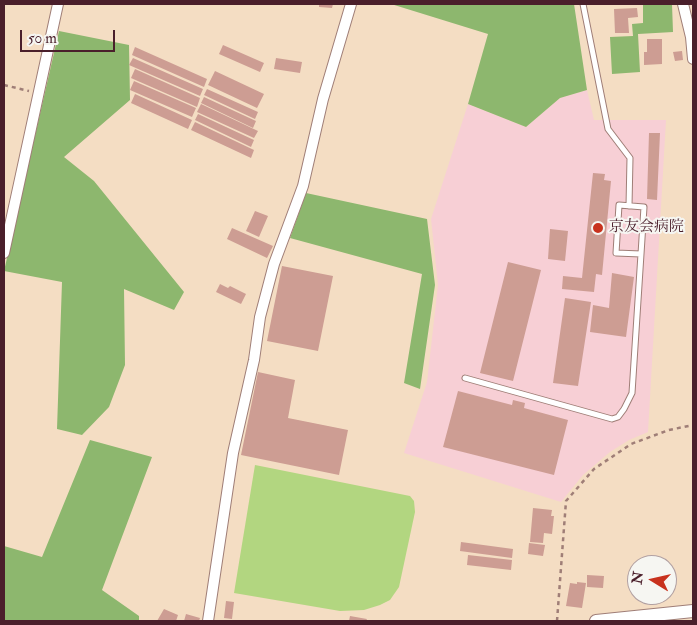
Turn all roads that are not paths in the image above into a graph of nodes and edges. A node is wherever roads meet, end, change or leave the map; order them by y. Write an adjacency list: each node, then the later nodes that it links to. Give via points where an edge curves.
1 (58, 4): 7 (street)
2 (351, 4): 11 (street, via 323,99 304,186 274,264 260,317 233,453)
3 (583, 4): 6 (lane, via 608,129 630,158)
4 (683, 4): 5 (street)
5 (693, 59)
6 (629, 206): 8 (lane, via 644,206); 8 (lane, via 619,205 616,253)
7 (4, 253)
8 (641, 254): 9 (lane, via 632,393 618,417 612,419)
9 (465, 378)
10 (693, 610): 12 (street)
11 (208, 621)
12 (596, 621)

